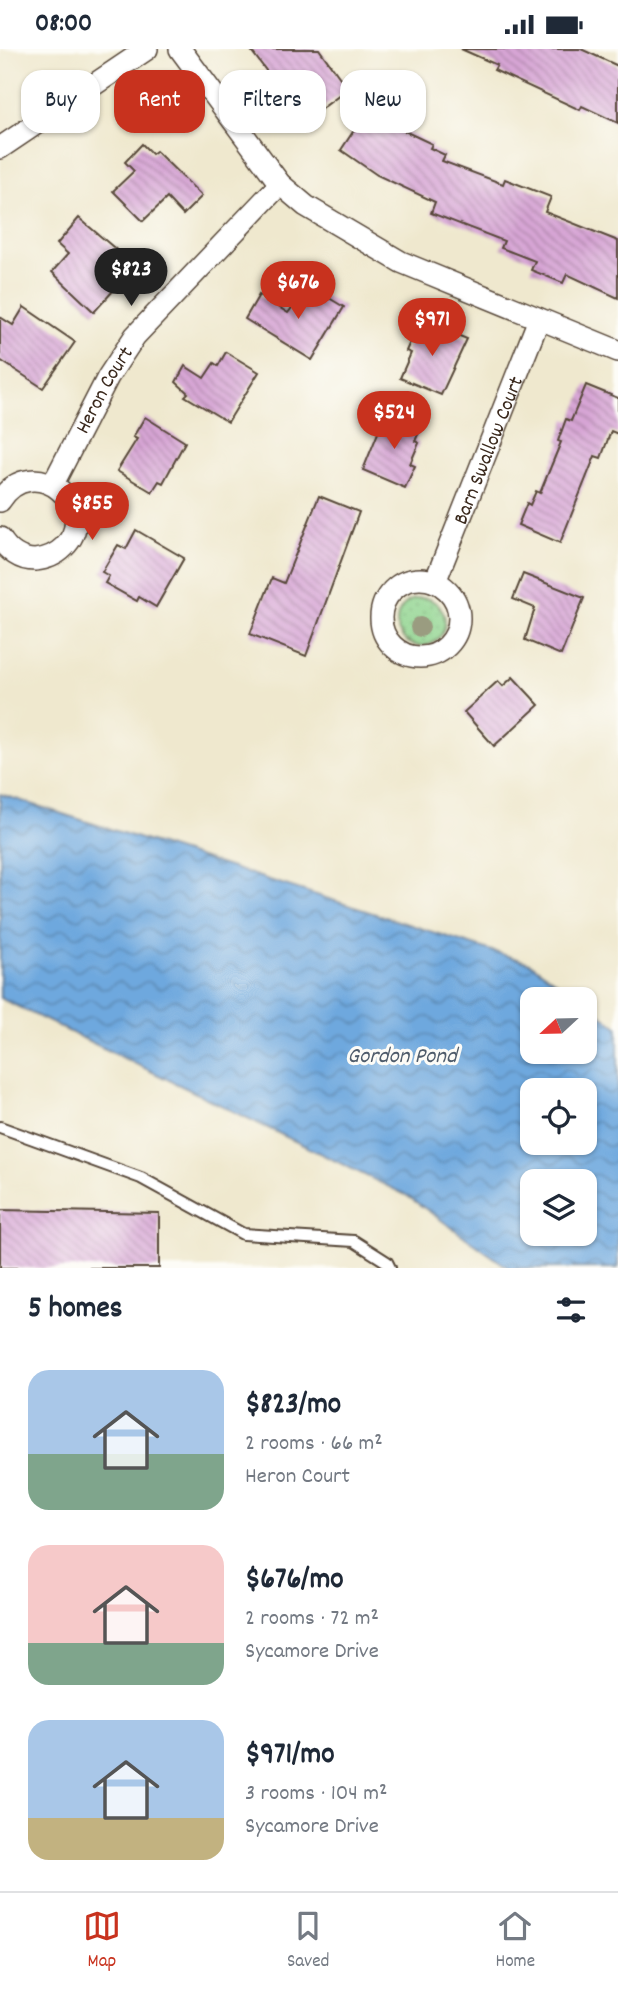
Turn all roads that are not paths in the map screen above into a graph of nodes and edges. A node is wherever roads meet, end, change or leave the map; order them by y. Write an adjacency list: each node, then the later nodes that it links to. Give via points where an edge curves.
1 (147, 49): 3 (street)
2 (180, 49): 4 (street)
3 (0, 148)
4 (280, 184): 5 (street, via 366,244); 7 (street, Heron Court, via 135,336 108,377)
5 (539, 319): 6 (street); 10 (street, Barn Swallow Court)
6 (618, 351)
7 (53, 484): 8 (street, via 27,480 13,486); 9 (street, via 68,498 74,512 74,528 63,548 50,557 27,559 13,553)
8 (0, 501)
9 (0, 538)
10 (435, 582)
11 (0, 1127): 12 (lane, via 141,1178 243,1234 354,1241)
12 (390, 1268)

